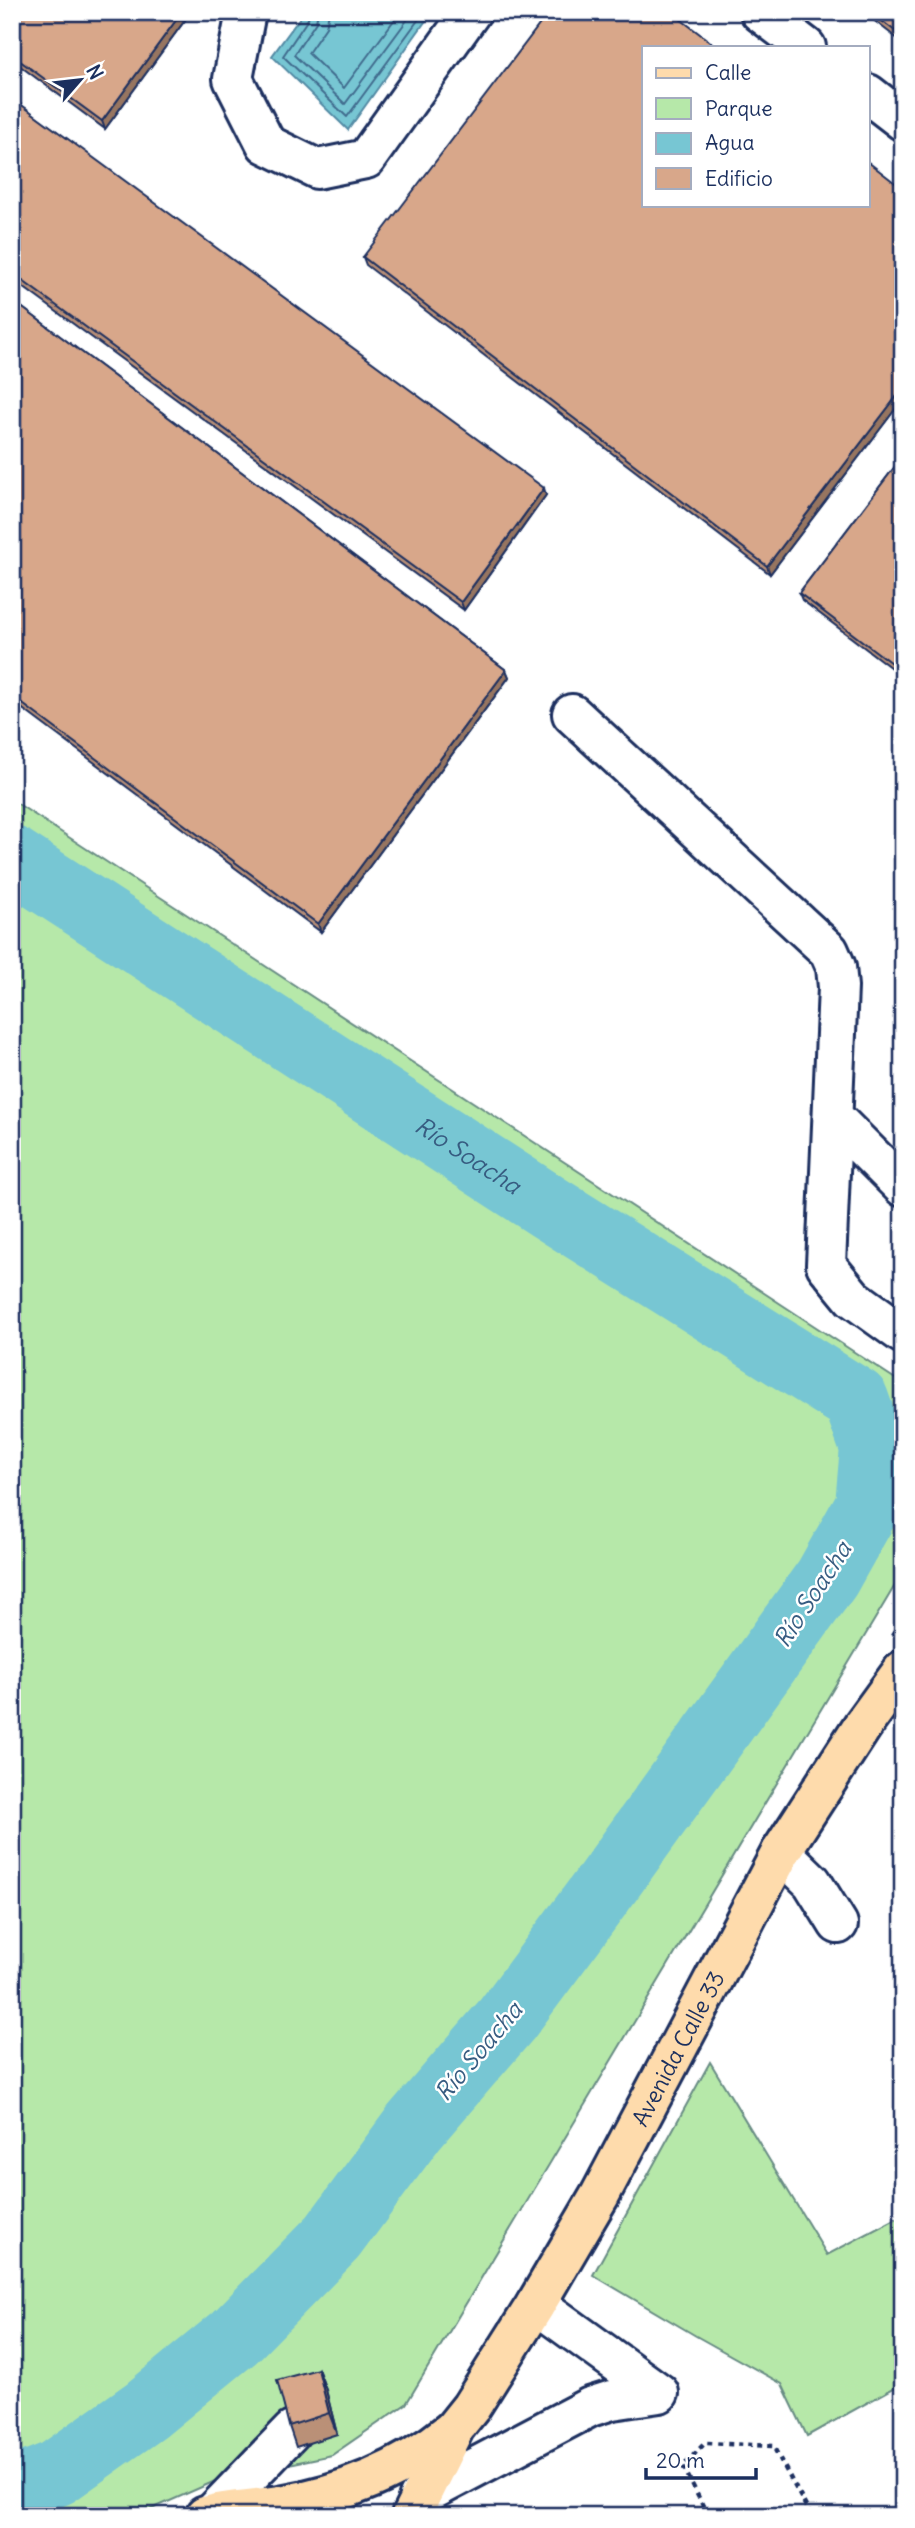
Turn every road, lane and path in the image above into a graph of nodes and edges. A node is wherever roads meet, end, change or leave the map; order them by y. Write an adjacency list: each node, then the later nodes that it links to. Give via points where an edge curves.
1 (246, 12): 2 (lane, via 233,79 266,144 317,169 366,159)
2 (471, 12)
3 (760, 12): 4 (lane)
4 (805, 46)
5 (870, 96): 6 (lane)
6 (903, 121)
7 (572, 714): 8 (lane, via 829,951 838,987)
8 (833, 1117): 9 (lane); 10 (lane, via 827,1265 853,1298)
9 (903, 1187)
10 (901, 1329)
11 (903, 1618): 12 (path)
12 (895, 1656): 13 (main road, Avenida Calle 33, via 863,1725)
13 (781, 1852): 14 (lane, via 812,1882); 15 (main road, Avenida Calle 33, via 600,2195)
14 (838, 1924)
15 (536, 2304): 16 (main road, Avenida Calle 33); 18 (lane, via 659,2393 590,2407)
16 (455, 2427): 18 (main road); 19 (main road, via 401,2465 336,2492)
17 (292, 2431): 20 (lane)
18 (415, 2507)
19 (262, 2512): 20 (main road)
20 (208, 2515)
21 (708, 2516): 22 (path, via 683,2466 705,2443 773,2446)
22 (811, 2516)

